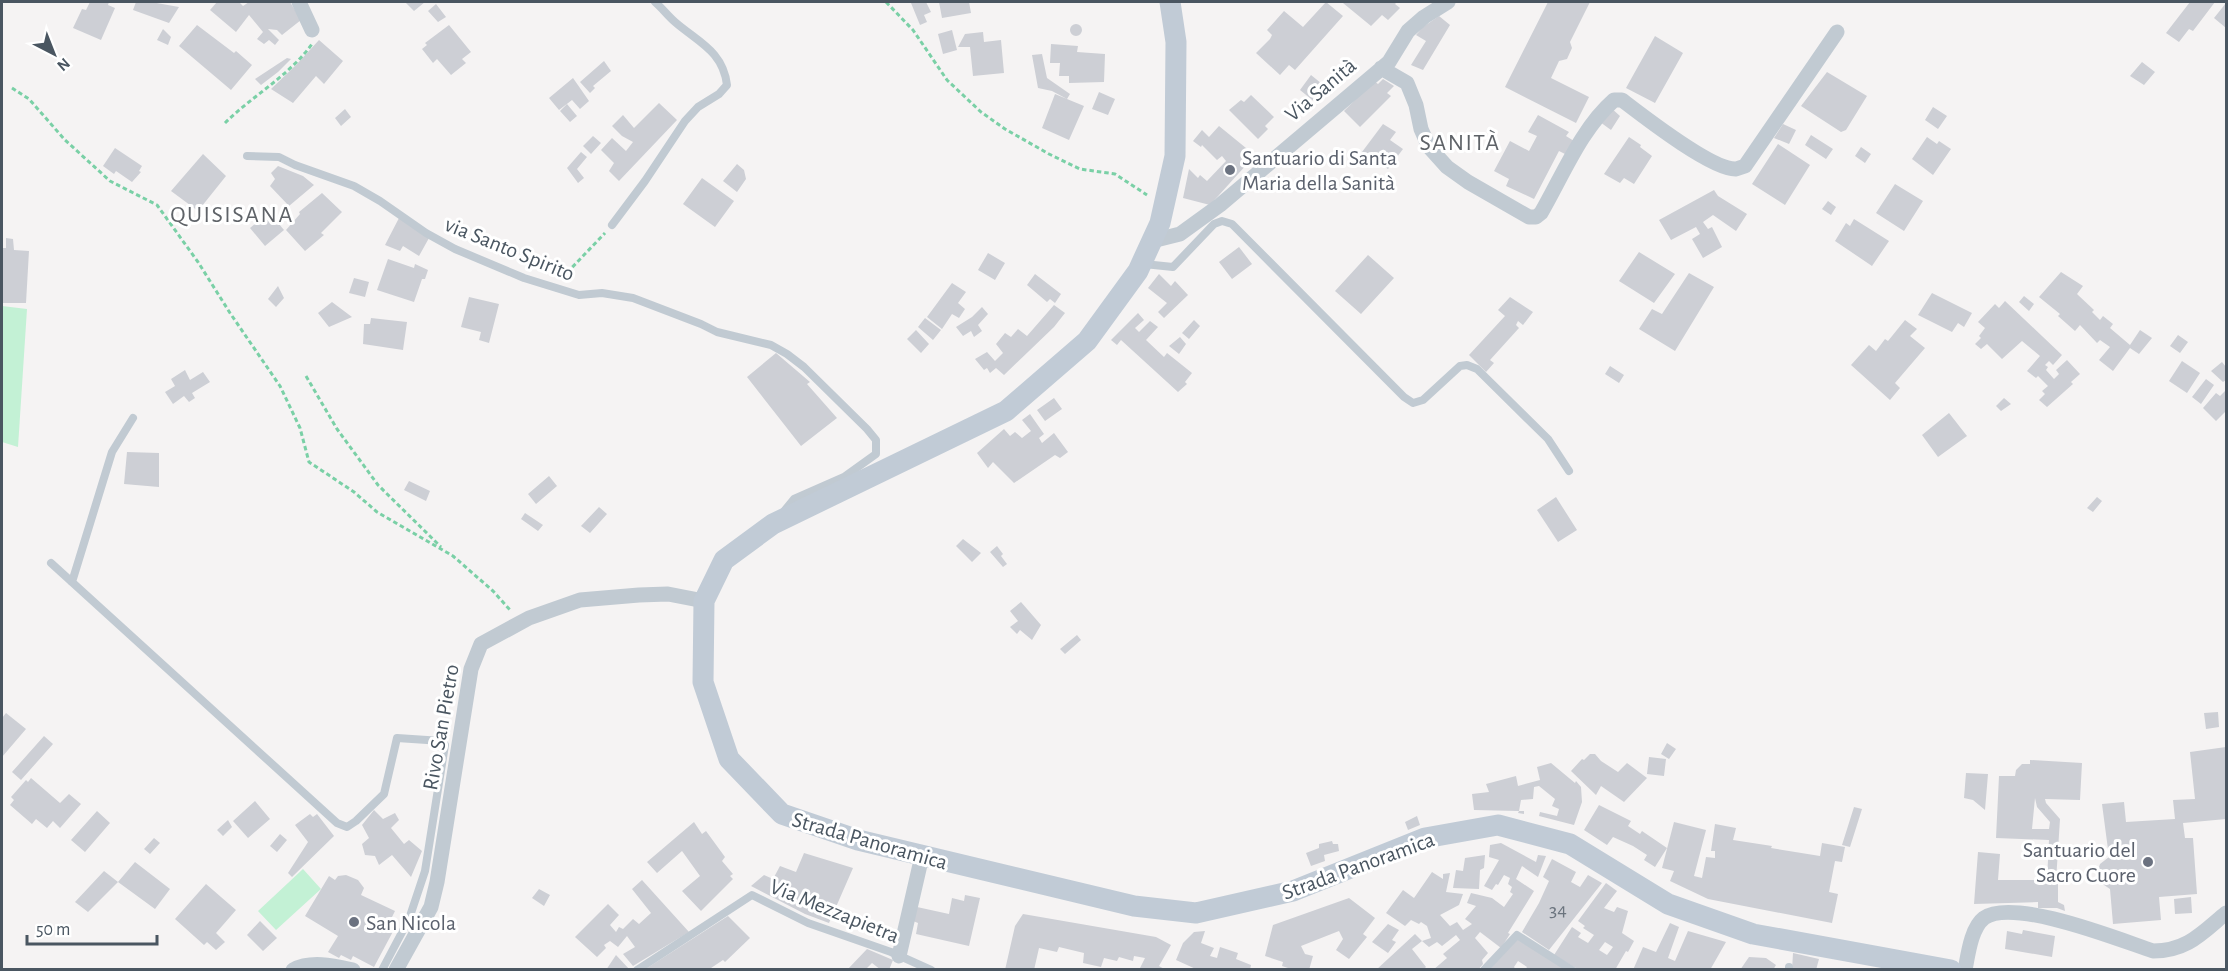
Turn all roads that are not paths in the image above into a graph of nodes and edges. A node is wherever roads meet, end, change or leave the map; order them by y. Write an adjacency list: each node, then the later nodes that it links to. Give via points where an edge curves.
1 (299, 2): 5 (street)
2 (655, 2): 9 (lane, via 717,58 725,69 727,85 685,121)
3 (1170, 2): 10 (main road, Strada Panoramica, via 1176,42 1175,156 1165,205)
4 (1448, 2): 7 (street, Via Sanità, via 1408,32)
5 (312, 30)
6 (1837, 32): 7 (street, via 1745,166 1735,169 1702,156 1622,100 1614,99 1585,134 1536,217 1517,211 1447,167 1429,147 1407,83)
7 (1381, 68): 10 (street, Via Sanità, via 1220,204 1180,234)
8 (247, 156): 14 (lane, via Santo Spirito, via 279,157 354,186 426,233 524,278 579,295 602,293 633,298 717,332 771,345 787,354 876,440 876,454 844,477 794,499)
9 (612, 225)
10 (1152, 241): 11 (main road, Strada Panoramica)
11 (1142, 264): 13 (lane, via 1173,267 1214,224 1232,224 1404,397 1413,403 1423,400 1460,366 1477,369 1548,439); 14 (main road, Strada Panoramica, via 1087,341 1006,411)
12 (133, 418): 16 (lane, via 112,452)
13 (1569, 471)
14 (776, 523): 17 (main road, Strada Panoramica, via 724,560)
15 (51, 563): 16 (lane)
16 (72, 582): 23 (lane, via 337,823 347,827 384,794 397,738 441,741 445,745 425,871 409,919)
17 (704, 601): 18 (main road, Strada Panoramica, via 702,682 729,759 782,814 858,840); 24 (street, Rivo San Pietro, via 668,594 580,600 521,622 481,644 471,669 431,907)
18 (922, 856): 20 (street); 29 (main road, Strada Panoramica, via 1134,906 1196,913 1293,891 1425,838 1498,825 1570,843 1668,904 1754,934)
19 (2226, 913): 30 (street, via 2191,942 2161,951 2050,917 1994,914 1983,919 1976,930)
20 (899, 956): 25 (lane, Via Mezzapietra, via 808,923 752,895); 26 (lane, Via Mezzapietra)
21 (293, 969): 22 (street, via 326,964)
22 (353, 969)
23 (382, 969)
24 (396, 969)
25 (637, 969)
26 (931, 969)
27 (1484, 969): 28 (lane, via 1517,935)
28 (1572, 969)
29 (1951, 969)
30 (1965, 969)

